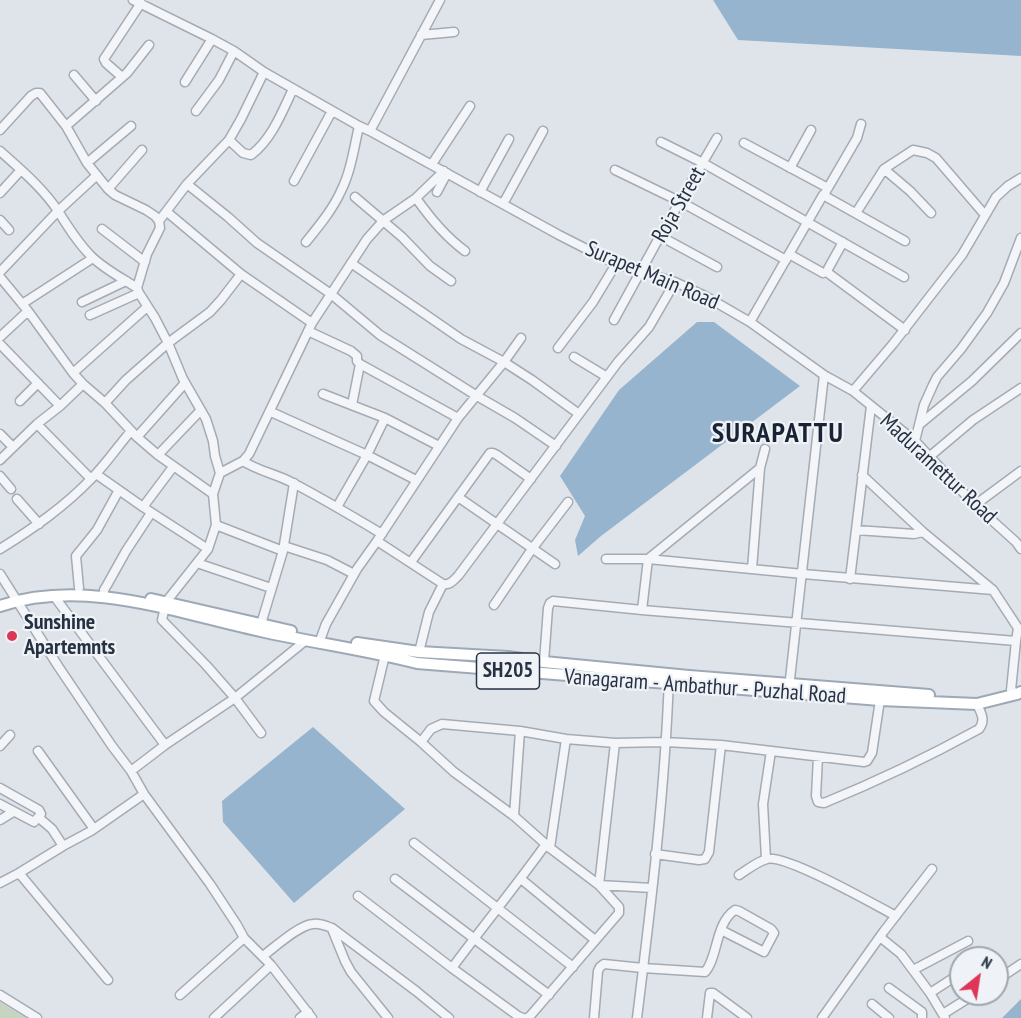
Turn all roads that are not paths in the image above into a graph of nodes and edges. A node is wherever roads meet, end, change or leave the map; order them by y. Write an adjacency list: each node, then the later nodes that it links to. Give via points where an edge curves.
1 (440, 0): 4 (street)
2 (137, 1): 5 (street, Surapet Main Road); 10 (street, via 104,59)
3 (454, 32): 4 (street)
4 (421, 35): 23 (street)
5 (212, 39): 7 (street, Surapet Main Road); 11 (street)
6 (149, 45): 10 (street)
7 (234, 51): 8 (street, Surapet Main Road); 15 (street)
8 (264, 72): 12 (street, Surapet Main Road); 28 (street)
9 (74, 75): 13 (street)
10 (122, 77): 13 (street)
11 (185, 82)
12 (293, 89): 16 (street, Surapet Main Road); 28 (street, via 270,133 251,155)
13 (96, 101): 19 (street)
14 (470, 106): 35 (street)
15 (196, 111)
16 (332, 111): 21 (street, Surapet Main Road); 43 (street)
17 (3, 119): 19 (street, via 36,93 43,96); 22 (street)
18 (861, 124): 48 (street)
19 (66, 126): 34 (street)
20 (131, 126): 34 (street)
21 (359, 126): 23 (street, Surapet Main Road); 67 (street, via 341,191)
22 (0, 130)
23 (370, 130): 35 (street, Surapet Main Road)
24 (811, 130): 36 (street)
25 (543, 131): 53 (street)
26 (717, 138): 33 (street, Roja Street)
27 (509, 139): 47 (street)
28 (229, 140): 44 (street)
29 (661, 142): 33 (street)
30 (744, 143): 36 (street)
31 (142, 150): 45 (street)
32 (0, 151): 38 (street)
33 (703, 163): 52 (street, Roja Street); 61 (street)
34 (87, 164): 41 (street)
35 (432, 164): 40 (street, Surapet Main Road)
36 (790, 168): 48 (street)
37 (884, 169): 56 (street); 57 (street); 58 (street, via 913,150 927,153 936,158)
38 (21, 170): 49 (street); 54 (street)
39 (615, 170): 52 (street)
40 (446, 172): 46 (street); 47 (street, Surapet Main Road); 51 (street)
41 (96, 176): 45 (street); 54 (street)
42 (1021, 178): 58 (street, via 996,197)
43 (294, 181)
44 (187, 184): 55 (street); 87 (street, via 256,243)
45 (108, 189): 62 (street, via 146,210)
46 (437, 192)
47 (480, 192): 53 (street, Surapet Main Road)
48 (826, 192): 56 (street); 61 (street)
49 (0, 193)
50 (355, 197): 60 (street)
51 (416, 198): 60 (street); 70 (street)
52 (681, 202): 65 (street, Roja Street); 71 (street)
53 (503, 204): 75 (street, Surapet Main Road)
54 (58, 211): 72 (street); 77 (street)
55 (167, 212): 62 (street); 80 (street)
56 (856, 213): 69 (street)
57 (931, 213)
58 (985, 215): 95 (street, via 962,255)
59 (0, 220): 64 (street)
60 (384, 220): 74 (street); 84 (street, via 430,266)
61 (807, 221): 68 (street); 71 (street)
62 (159, 222): 73 (street)
63 (102, 229): 73 (street)
64 (9, 230)
65 (660, 236): 76 (street); 78 (street, Roja Street)
66 (1021, 238): 126 (street, via 1004,283 987,313 937,377)
67 (306, 242)
68 (843, 242): 82 (street); 95 (street, via 827,272)
69 (905, 242)
70 (465, 251)
71 (788, 257): 79 (street); 93 (street)
72 (93, 258): 83 (street); 90 (street)
73 (145, 262): 86 (street)
74 (351, 263): 87 (street); 103 (street, via 461,339)
75 (616, 264): 78 (street, Surapet Main Road); 101 (street)
76 (717, 267)
77 (0, 272)
78 (641, 272): 85 (street, Surapet Main Road); 92 (street, Roja Street)
79 (823, 273)
80 (241, 274): 94 (street); 99 (street, via 210,312)
81 (0, 277): 90 (street)
82 (904, 277)
83 (126, 280): 86 (street); 88 (street)
84 (451, 281)
85 (675, 282): 93 (street, Surapet Main Road); 107 (street, via 649,327)
86 (138, 290): 89 (street); 91 (street)
87 (331, 294): 94 (street); 114 (street, via 380,335)
88 (82, 302)
89 (147, 307): 99 (street); 105 (street)
90 (25, 308): 97 (street); 105 (street)
91 (90, 315)
92 (614, 320)
93 (750, 322): 106 (street, Surapet Main Road)
94 (310, 327): 104 (street, via 355,353); 121 (street)
95 (905, 330): 112 (street)
96 (1021, 333): 126 (street, via 972,381)
97 (0, 337)
98 (521, 338): 103 (street)
99 (168, 343): 108 (street); 116 (street)
100 (0, 344): 109 (street)
101 (558, 348)
102 (574, 357): 107 (street)
103 (504, 362): 114 (street); 122 (street)
104 (360, 364): 117 (street); 124 (street)
105 (73, 373): 110 (street)
106 (824, 375): 112 (street, Surapet Main Road); 178 (street)
107 (607, 377): 122 (street)
108 (185, 382): 120 (street); 128 (street)
109 (38, 383): 115 (street); 118 (street)
110 (83, 384): 116 (street); 118 (street)
111 (1021, 388): 136 (street, via 973,420)
112 (854, 391): 119 (street, Maduramettur Road)
113 (323, 394): 117 (street)
114 (477, 396): 124 (street); 131 (street)
115 (20, 401)
116 (105, 403): 128 (street)
117 (352, 405): 123 (street)
118 (60, 406): 125 (street)
119 (871, 406): 129 (street, Maduramettur Road); 143 (street)
120 (200, 411): 134 (street); 142 (street, via 206,419)
121 (271, 412): 135 (street); 138 (street)
122 (579, 414): 131 (street)
123 (385, 418): 130 (street); 135 (street)
124 (458, 418): 130 (street)
125 (37, 424): 132 (street); 145 (street)
126 (919, 424): 129 (street)
127 (0, 434): 132 (street)
128 (134, 434): 134 (street); 145 (street)
129 (915, 441): 136 (street, Maduramettur Road)
130 (439, 446): 147 (street)
131 (556, 446): 146 (street)
132 (13, 447): 137 (street)
133 (765, 449): 140 (street)
134 (158, 455): 139 (street)
135 (367, 455): 147 (street); 157 (street)
136 (930, 457): 155 (street, Maduramettur Road)
137 (0, 460)
138 (243, 461): 142 (street); 148 (street)
139 (173, 467): 151 (street); 156 (street)
140 (760, 468): 171 (street); 175 (street)
141 (1021, 471): 155 (street)
142 (220, 473): 151 (street)
143 (862, 474): 162 (street); 163 (street)
144 (0, 476): 149 (street)
145 (94, 476): 150 (street); 160 (street)
146 (531, 479): 152 (street, via 491,453); 159 (street)
147 (416, 480): 164 (street)
148 (294, 483): 157 (street); 168 (street)
149 (11, 489)
150 (118, 490): 156 (street); 181 (street, via 97,530 76,556)
151 (213, 494): 161 (street)
152 (458, 497): 159 (street); 172 (street)
153 (17, 499): 160 (street)
154 (568, 502): 169 (street)
155 (975, 505): 165 (street, Maduramettur Road)
156 (143, 507): 158 (street)
157 (337, 507): 164 (street)
158 (151, 513): 167 (street); 184 (street)
159 (497, 523): 169 (street); 180 (street, via 458,576 447,585)
160 (39, 524): 166 (street)
161 (216, 525): 167 (street); 168 (street)
162 (856, 530): 163 (street); 179 (street)
163 (923, 532): 183 (street)
164 (380, 538): 172 (street); 177 (street)
165 (1019, 543)
166 (0, 549)
167 (208, 549): 173 (street)
168 (284, 549): 177 (street, via 327,560); 182 (street)
169 (532, 549): 174 (street); 189 (street)
170 (606, 558): 171 (street)
171 (648, 559): 175 (street); 191 (street)
172 (411, 562): 180 (street)
173 (197, 563): 182 (street); 188 (street)
174 (555, 564)
175 (752, 569): 178 (street)
176 (0, 574): 186 (street)
177 (354, 574): 195 (street)
178 (803, 574): 179 (street); 192 (street)
179 (850, 579): 183 (street)
180 (442, 584): 197 (street, via 429,612)
181 (79, 588): 184 (main road); 186 (main road)
182 (271, 588): 193 (street)
183 (993, 590): 196 (street, via 1018,628)
184 (104, 593): 185 (main road, Vanagaram - Ambathur - Puzhal Road / SH205); 188 (main road, Vanagaram - Ambathur - Puzhal Road / SH205)
185 (54, 596): 186 (main road, Vanagaram - Ambathur - Puzhal Road / SH205); 215 (street)
186 (16, 598): 187 (main road); 190 (main road, Vanagaram - Ambathur - Puzhal Road / SH205); 219 (street)
187 (0, 599)
188 (165, 605): 193 (main road); 194 (main road, Vanagaram - Ambathur - Puzhal Road / SH205); 203 (street, via 162,620)
189 (494, 605)
190 (0, 606)
191 (642, 610): 192 (street); 199 (street, via 553,601 548,608)
192 (797, 622): 196 (street); 201 (street)
193 (261, 624): 195 (main road)
194 (305, 640): 195 (main road, Vanagaram - Ambathur - Puzhal Road / SH205); 203 (street)
195 (320, 641): 197 (main road); 198 (main road, Vanagaram - Ambathur - Puzhal Road / SH205)
196 (1016, 641): 202 (street)
197 (420, 652): 199 (main road)
198 (385, 655): 200 (main road, Vanagaram - Ambathur - Puzhal Road / SH205, via 417,663); 210 (street, via 374,701)
199 (544, 662): 200 (main road)
200 (669, 679): 201 (main road, Vanagaram - Ambathur - Puzhal Road / SH205); 211 (street)
201 (789, 689): 202 (main road, via 979,698); 204 (main road, Vanagaram - Ambathur - Puzhal Road / SH205)
202 (1018, 690): 205 (main road, Vanagaram - Ambathur - Puzhal Road / SH205)
203 (235, 698): 207 (street); 215 (street)
204 (880, 700): 205 (main road, Vanagaram - Ambathur - Puzhal Road / SH205); 218 (street, via 872,753 867,761)
205 (977, 704): 218 (street, via 982,717 979,729 925,759 824,803 818,802 816,796)
206 (520, 731): 209 (street); 210 (street, via 442,724 431,729); 224 (street)
207 (261, 733)
208 (9, 735): 214 (street)
209 (566, 738): 212 (street); 230 (street)
210 (421, 742): 224 (street)
211 (665, 742): 212 (street); 213 (street); 231 (street)
212 (615, 743): 239 (street)
213 (721, 745): 217 (street); 231 (street, via 707,856 699,860)
214 (0, 746)
215 (165, 746): 219 (street)
216 (38, 751): 227 (street)
217 (771, 751): 218 (street); 232 (street, via 763,820)
218 (818, 757)
219 (131, 771): 221 (street)
220 (0, 788): 225 (street, via 39,810)
221 (144, 794): 227 (street); 247 (street)
222 (0, 804): 223 (street)
223 (13, 812): 225 (street, via 34,822); 226 (street)
224 (514, 816): 230 (street)
225 (38, 817): 229 (street)
226 (0, 820)
227 (94, 829): 229 (street)
228 (414, 843): 242 (street)
229 (63, 846): 234 (street)
230 (548, 846): 237 (street); 239 (street)
231 (655, 854): 240 (street)
232 (766, 859): 235 (street); 243 (street, via 788,862)
233 (932, 869): 243 (street)
234 (19, 873): 238 (street); 257 (street)
235 (739, 875)
236 (395, 879): 248 (street)
237 (521, 879): 242 (street); 249 (street)
238 (0, 883)
239 (599, 885): 240 (street); 249 (street, via 620,910)
240 (652, 888): 255 (street)
241 (358, 897): 254 (street)
242 (498, 908): 248 (street); 253 (street)
243 (896, 916): 246 (street)
244 (332, 928): 251 (street, via 321,924 303,926); 271 (street, via 351,972); 272 (street)
245 (721, 930): 245 (street, via 735,910 774,933 764,952); 255 (street, via 705,972)
246 (880, 937): 256 (street); 278 (street)
247 (244, 938): 251 (street); 262 (street)
248 (474, 938): 254 (street); 263 (street)
249 (595, 940): 253 (street)
250 (968, 941): 256 (street)
251 (263, 956): 252 (street)
252 (271, 965): 266 (street); 269 (street)
253 (573, 967): 263 (street)
254 (452, 968): 273 (street)
255 (643, 969): 274 (street, via 604,964 600,967); 275 (street)
256 (913, 970): 260 (street)
257 (108, 980)
258 (949, 981): 260 (street)
259 (889, 988): 280 (street, via 922,1012)
260 (930, 993): 267 (street)
261 (0, 995): 268 (street)
262 (180, 995)
263 (549, 995): 273 (street)
264 (872, 1004): 279 (street)
265 (958, 1006): 267 (street)
266 (310, 1015): 270 (street)
267 (944, 1016)
268 (37, 1018)
269 (214, 1018)
270 (300, 1018)
271 (387, 1018)
272 (449, 1018)
273 (525, 1018)
274 (594, 1018)
275 (637, 1018)
276 (707, 1018): 277 (street, via 713,993)
277 (747, 1018)
278 (822, 1018)
279 (888, 1018)
280 (922, 1018)

